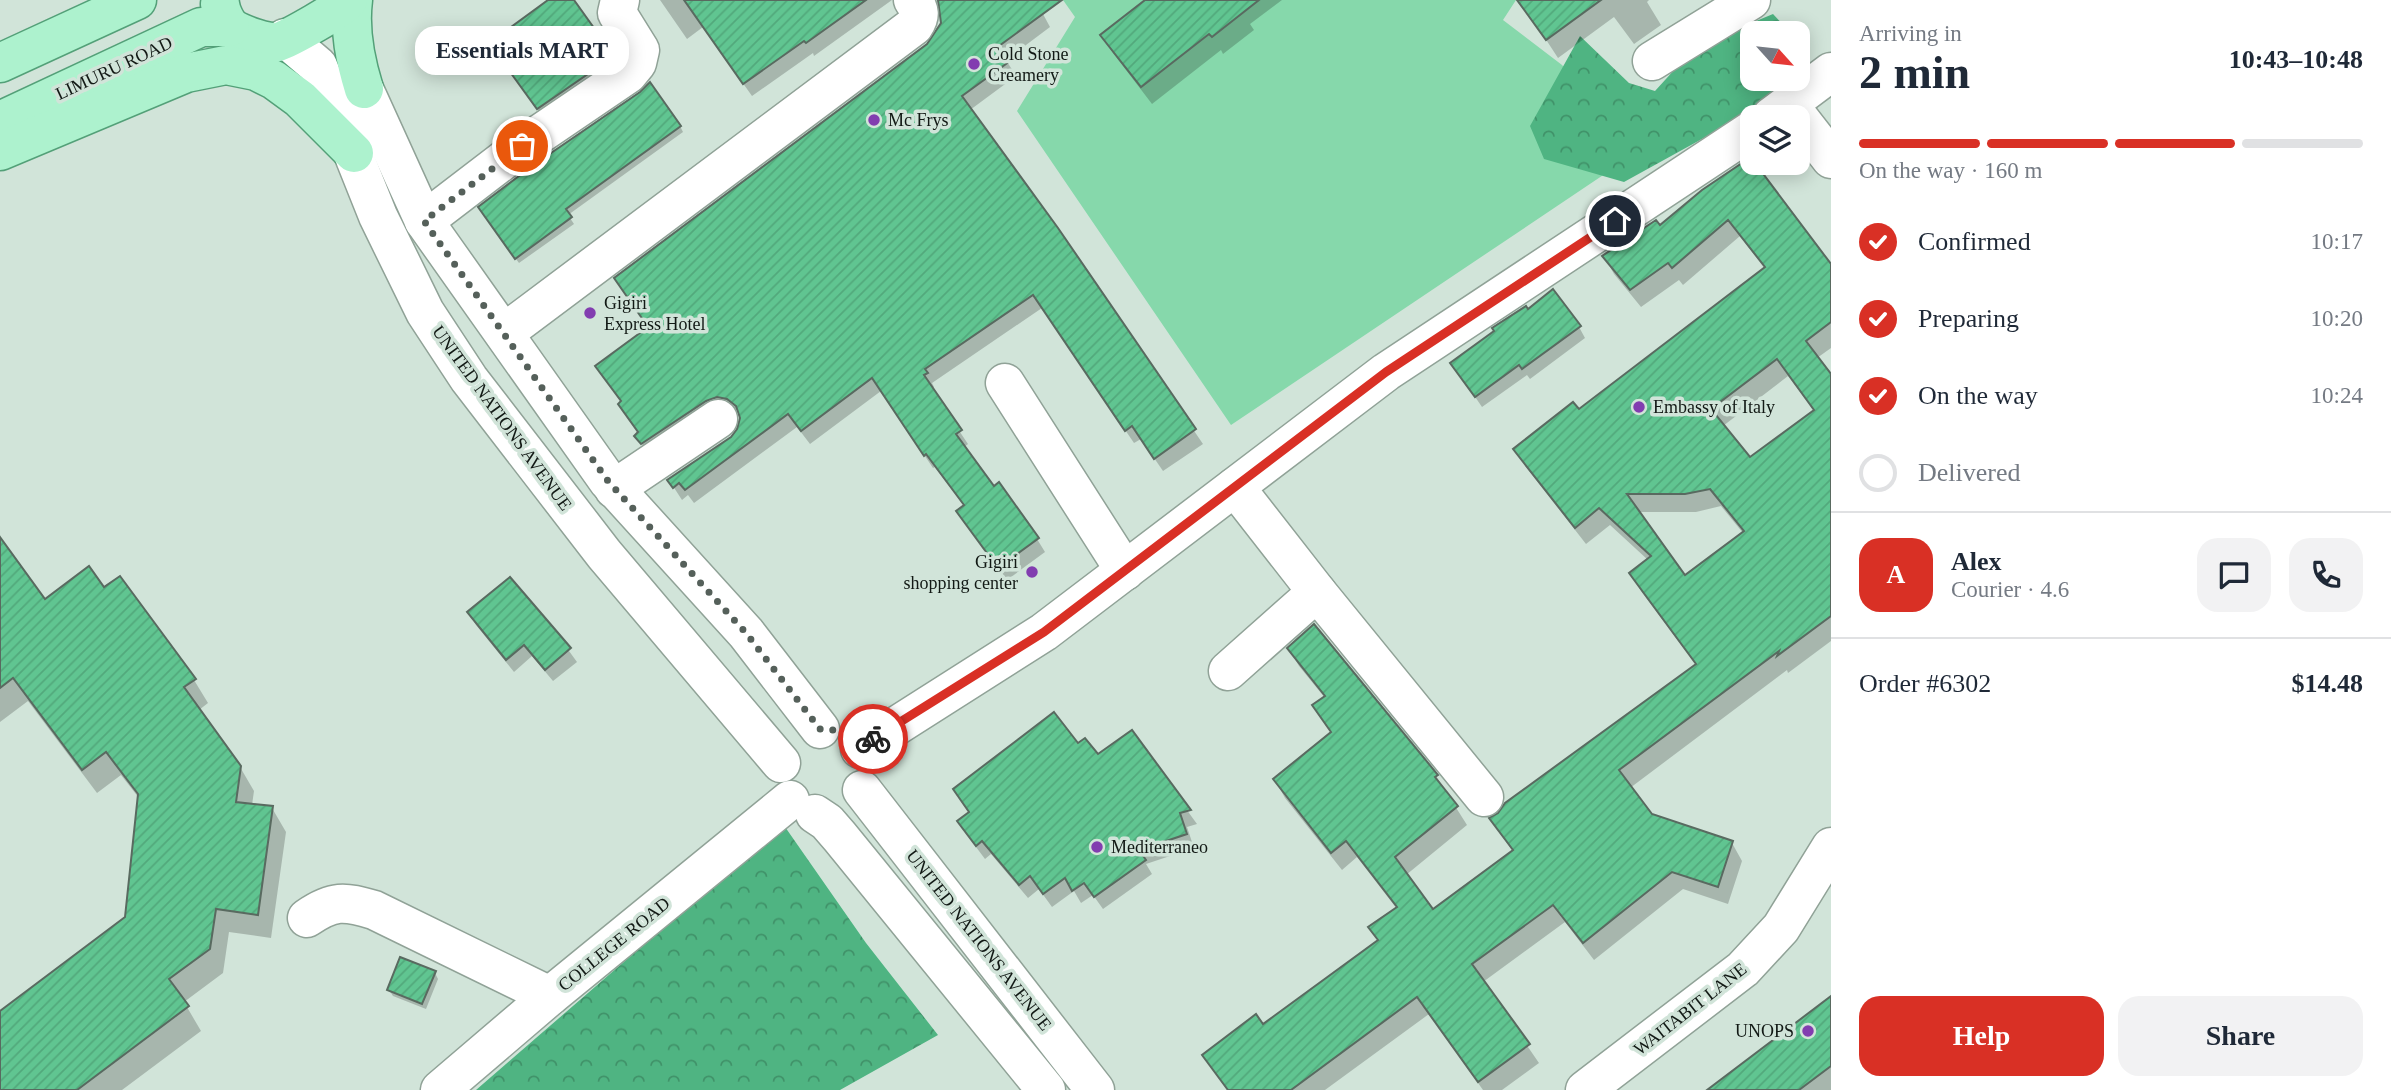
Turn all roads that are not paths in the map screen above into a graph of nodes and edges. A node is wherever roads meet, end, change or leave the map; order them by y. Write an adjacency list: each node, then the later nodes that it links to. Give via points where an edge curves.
1 (138, 0): 9 (main road)
2 (351, 0): 7 (main road); 11 (main road, via 355,60)
3 (620, 0): 19 (street, via 617,13 640,50 628,74 522,146)
4 (913, 0): 20 (street, via 919,12 914,26)
5 (1751, 0): 8 (street)
6 (225, 13): 7 (main road, via 253,38 278,42); 13 (main road, LIMURU ROAD)
7 (285, 38): 17 (street, UNITED NATIONS AVENUE, via 318,66)
8 (1652, 61)
9 (0, 63)
10 (1831, 72): 12 (street)
11 (364, 89): 19 (street)
12 (1788, 105)
13 (0, 121)
14 (1740, 138): 23 (street, via 1386,372)
15 (1810, 139): 18 (street)
16 (0, 151): 17 (main road, via 186,73 226,65 274,80)
17 (354, 153): 30 (street, UNITED NATIONS AVENUE, via 378,216 425,312 469,379 604,554)
18 (1831, 159)
19 (424, 221): 20 (street)
20 (503, 333): 24 (street)
21 (1005, 383): 25 (street)
22 (718, 419): 24 (street)
23 (1235, 487): 25 (street); 26 (street)
24 (614, 489): 28 (street, via 746,633)
25 (1125, 571): 29 (street, via 1044,632)
26 (1317, 592): 27 (street); 32 (street)
27 (1228, 671)
28 (820, 729): 29 (street, via 840,732); 30 (street, via 797,737)
29 (860, 749): 31 (street, via 867,766)
30 (781, 763): 33 (street, via 785,792)
31 (862, 790): 33 (street, via 837,814 821,816); 39 (street, UNITED NATIONS AVENUE)
32 (1484, 797)
33 (803, 807): 36 (street, COLLEGE ROAD); 38 (street, via 840,837)
34 (1831, 847): 40 (street, WAITABIT LANE, via 1781,928 1743,969)
35 (307, 918): 36 (street, via 326,905 374,909)
36 (550, 996): 37 (street, COLLEGE ROAD)
37 (440, 1090)
38 (1046, 1090)
39 (1095, 1090)
40 (1586, 1090)

